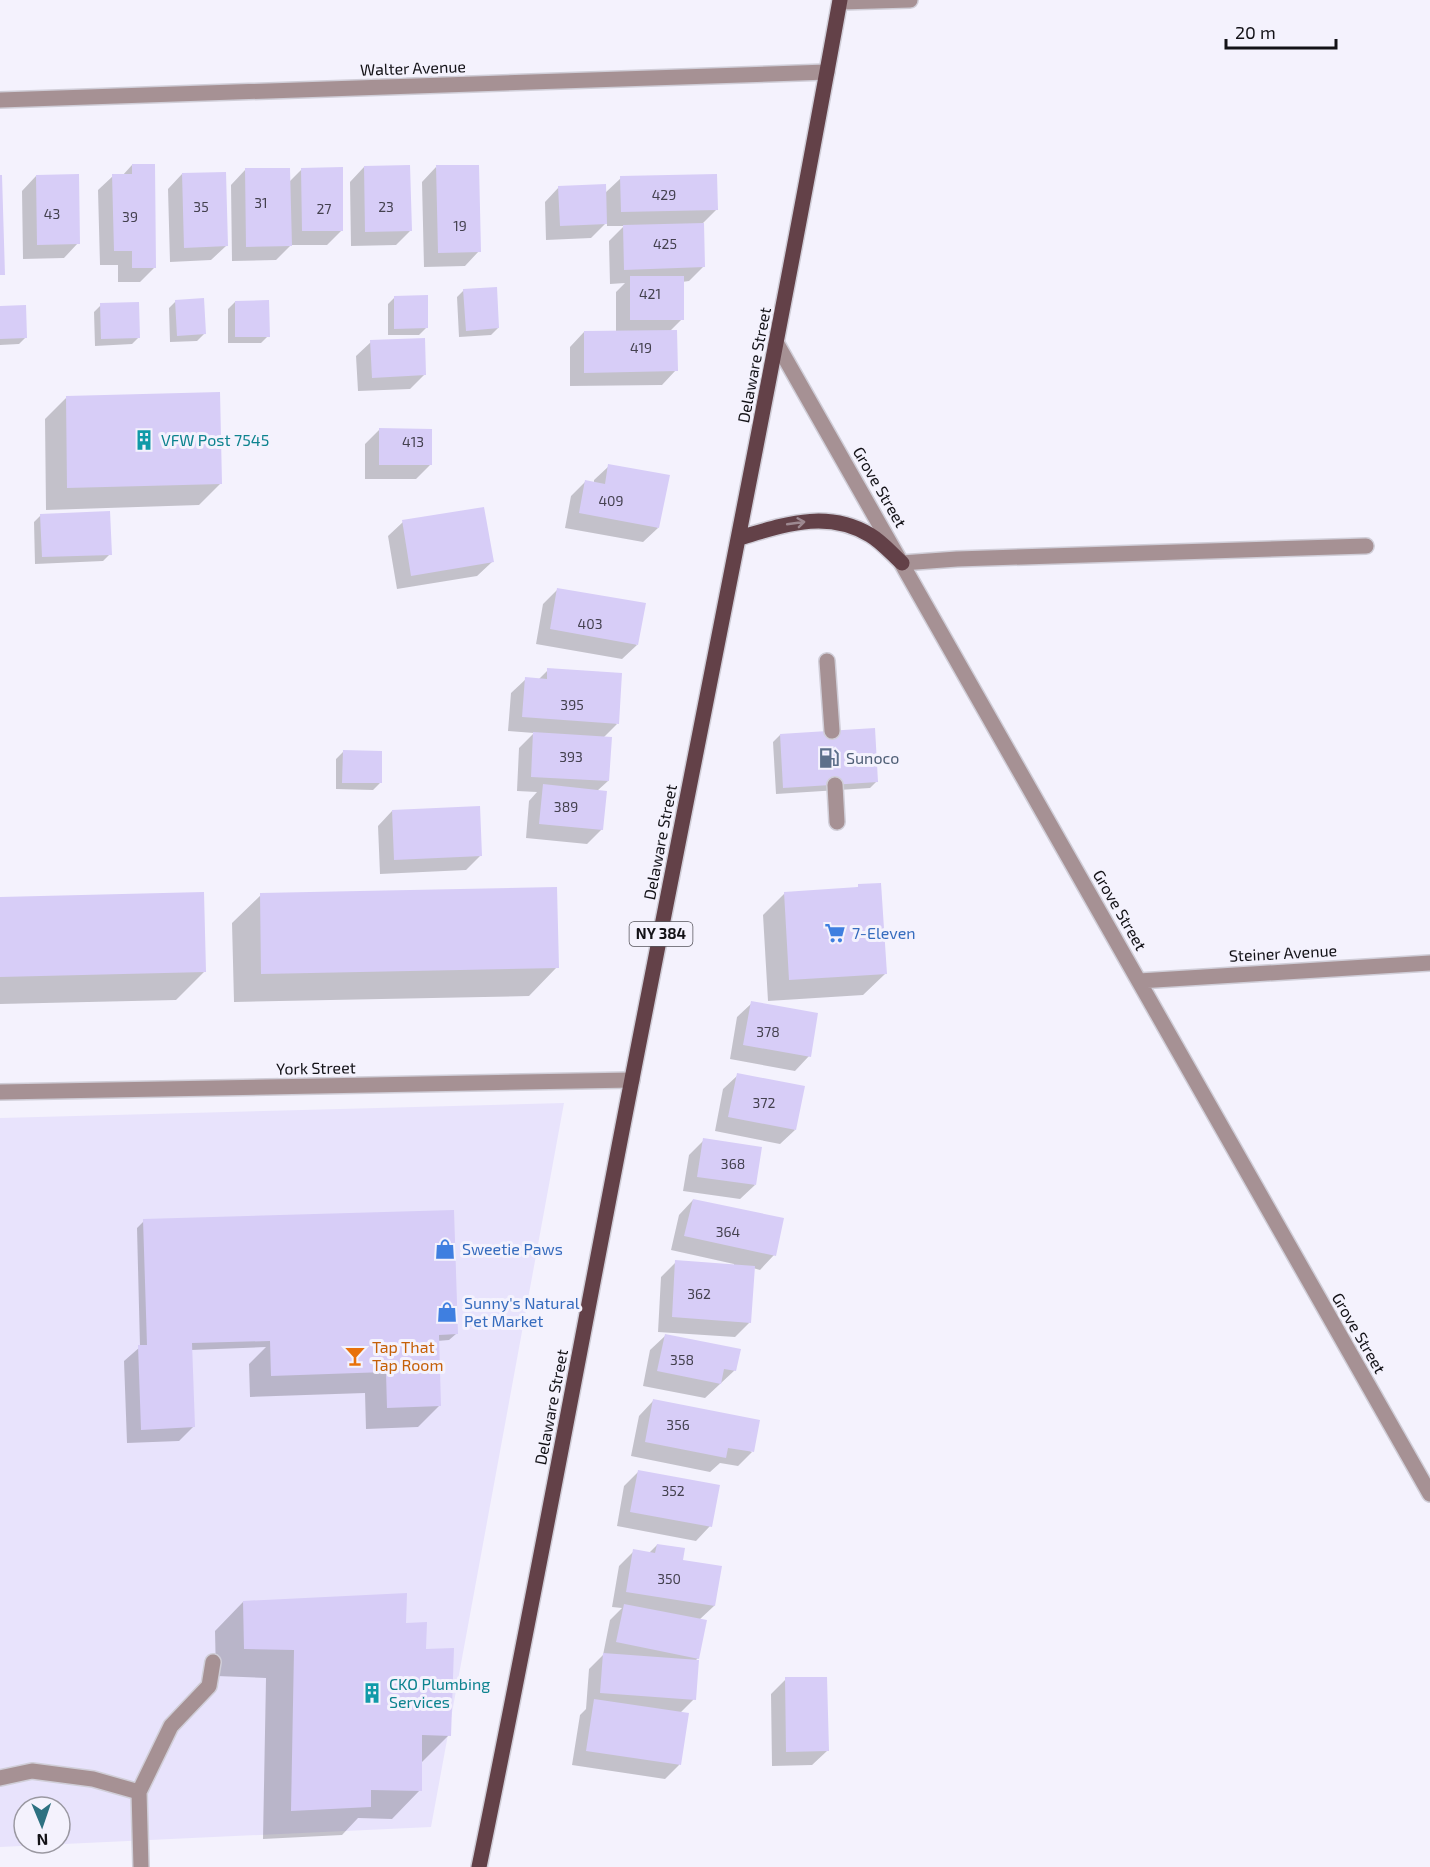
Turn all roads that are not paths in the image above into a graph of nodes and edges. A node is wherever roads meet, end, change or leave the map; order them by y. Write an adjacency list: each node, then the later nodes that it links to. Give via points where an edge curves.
1 (910, 0): 2 (street)
2 (840, 1): 3 (main road, Delaware Street / NY 384)
3 (827, 72): 4 (street, Walter Avenue); 5 (main road, Delaware Street / NY 384)
4 (0, 100)
5 (777, 344): 6 (main road, Delaware Street / NY 384); 8 (street, Grove Street)
6 (739, 538): 8 (main road, one-way to 8, via 795,522 838,522 871,536); 15 (main road, Delaware Street / NY 384)
7 (1366, 546): 8 (street)
8 (902, 563): 14 (street, Grove Street)
9 (827, 661): 10 (street)
10 (832, 731)
11 (835, 784): 12 (street)
12 (837, 822)
13 (1430, 963): 14 (street, Steiner Avenue)
14 (1139, 981): 17 (street, Grove Street)
15 (632, 1080): 16 (street, York Street); 22 (main road, Delaware Street / NY 384)
16 (0, 1092)
17 (1430, 1494)
18 (213, 1662): 20 (street, via 209,1686 171,1726)
19 (0, 1778): 20 (street, via 32,1771 93,1779)
20 (139, 1792): 21 (street)
21 (141, 1867)
22 (479, 1867)

